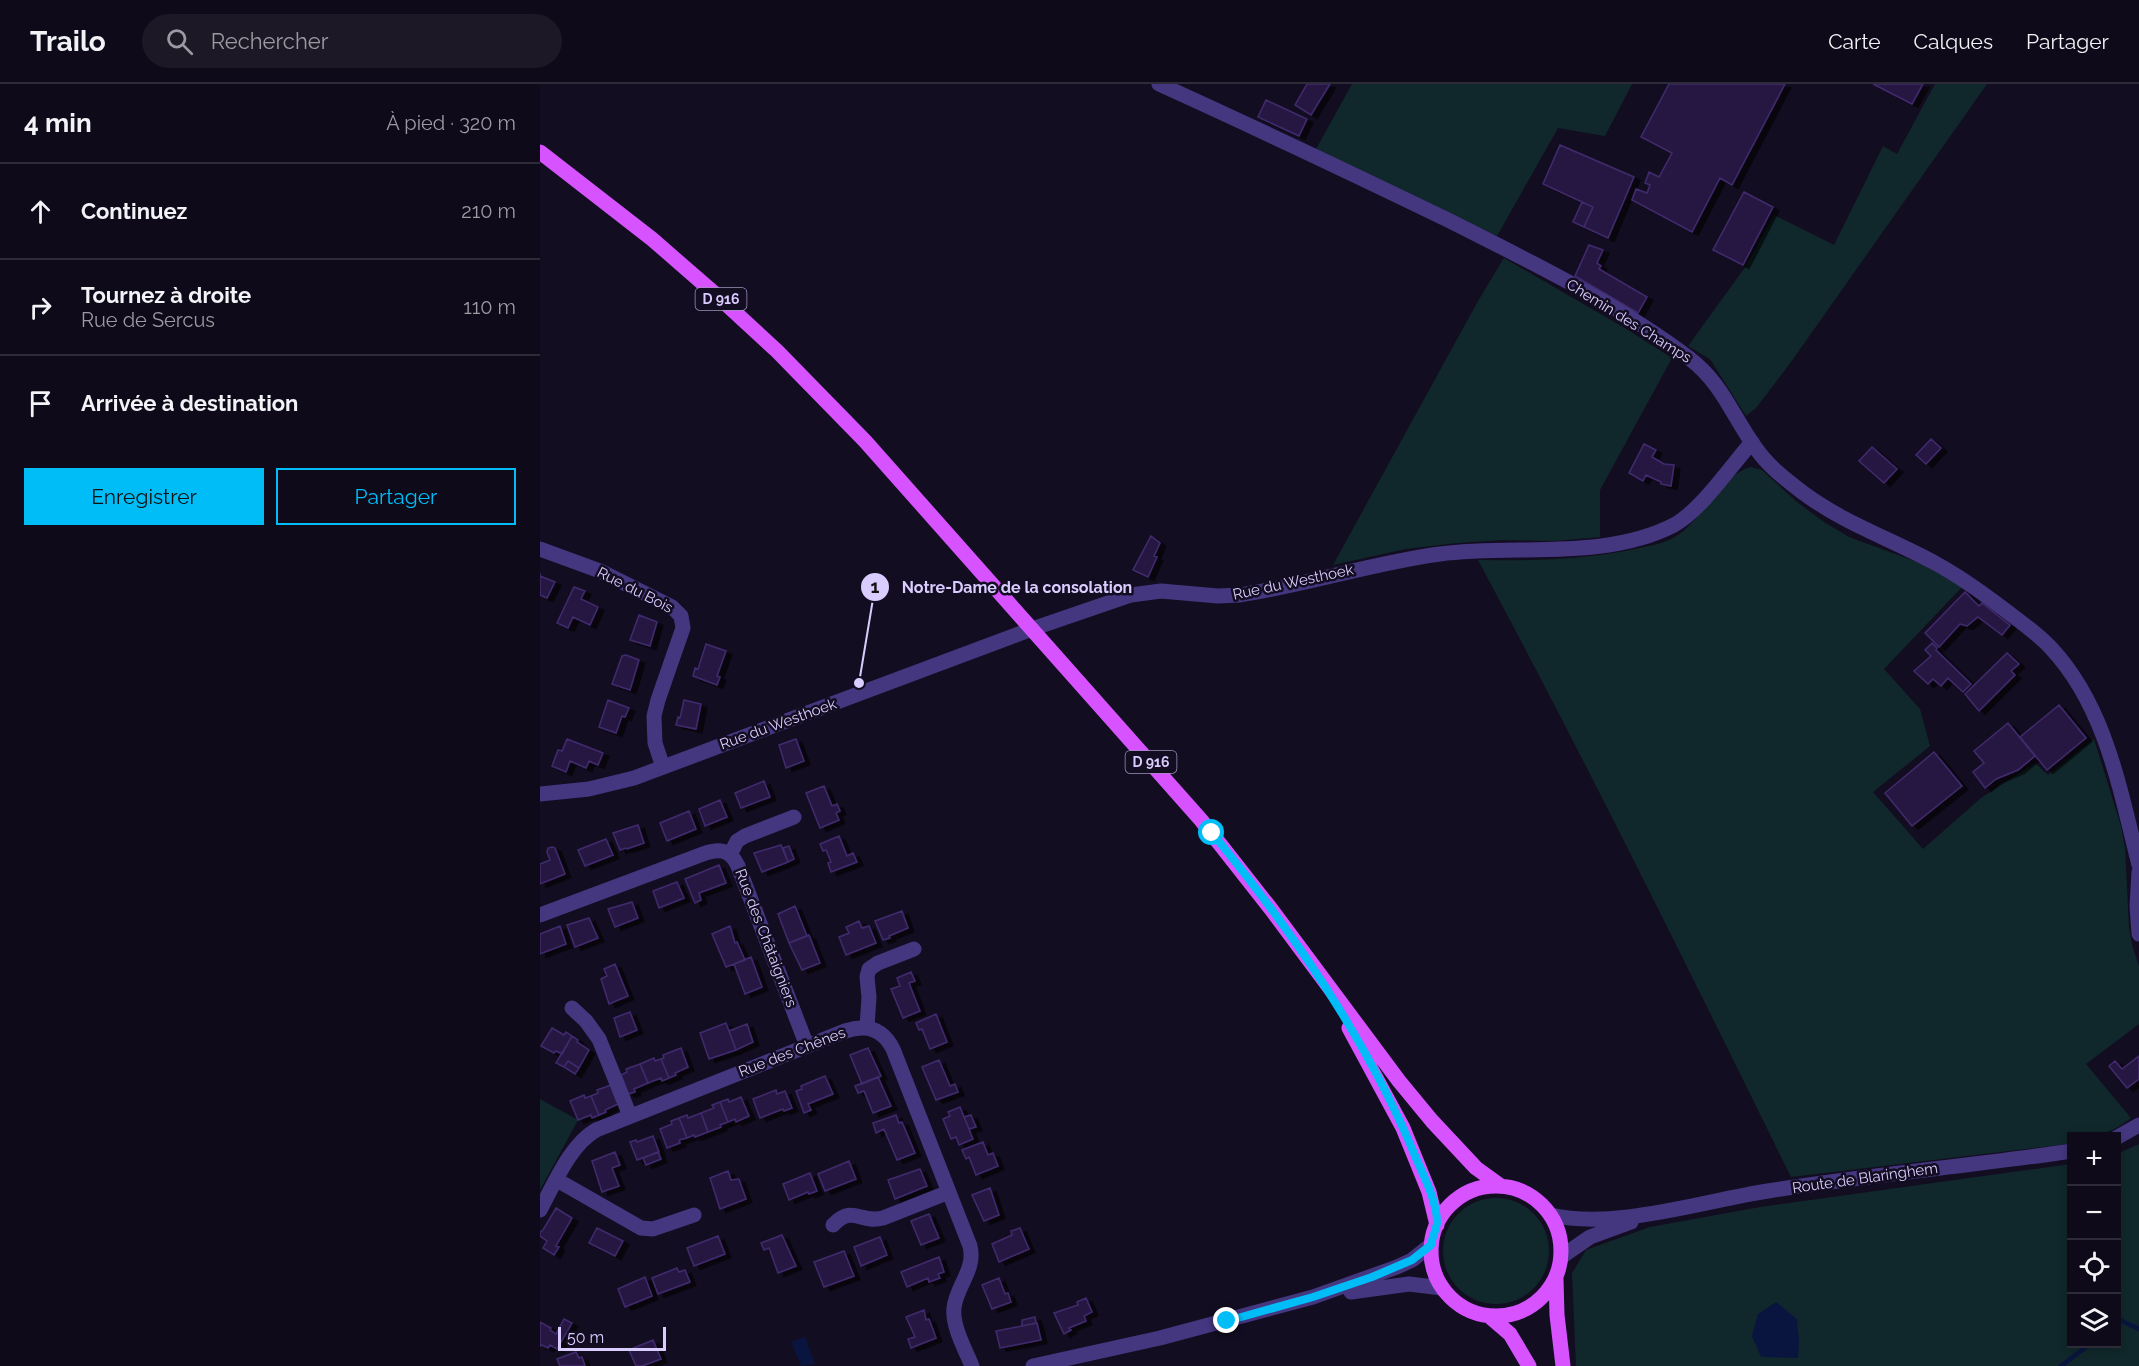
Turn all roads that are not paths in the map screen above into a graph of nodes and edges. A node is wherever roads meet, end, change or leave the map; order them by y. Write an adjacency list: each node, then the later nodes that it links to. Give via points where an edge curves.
1 (1158, 84): 3 (street, Chemin des Champs, via 1519,256 1624,315 1700,366 1723,392)
2 (540, 152): 5 (main road, D 916, via 652,239 764,339 872,449)
3 (1752, 442): 5 (street, Rue du Westhoek, via 1689,514 1673,525 1637,538 1583,547 1429,555 1239,595 1140,593); 10 (street, Chemin des Champs, via 1777,471 1811,498 1854,525 1951,572 2052,649 2097,719)
4 (540, 549): 6 (street, Rue du Bois, via 600,571 672,607 681,616 682,632 654,716 655,743)
5 (1032, 629): 6 (street, Rue du Westhoek); 15 (main road, D 916, via 1201,820)
6 (663, 767): 7 (street, Rue du Westhoek, via 611,785)
7 (540, 794)
8 (794, 817): 9 (street, via 745,836)
9 (730, 854): 12 (street, Rue des Châtaigniers, via 721,850 702,854); 18 (street, Rue des Châtaigniers)
10 (2139, 865)
11 (2139, 872): 13 (street)
12 (540, 915)
13 (2139, 934)
14 (914, 949): 17 (street, via 869,969)
15 (1321, 979): 24 (main road, D 916, via 1425,1114 1476,1168); 31 (main road, D 916, via 1403,1128 1429,1192)
16 (572, 1008): 19 (street, via 598,1039)
17 (867, 1027): 18 (street, Rue des Chênes); 25 (street, Rue des Chênes, via 883,1034 893,1049)
18 (807, 1046): 19 (street, Rue des Chênes)
19 (630, 1116): 23 (street, Rue des Chênes, via 583,1139)
20 (2139, 1125): 21 (street)
21 (2121, 1135)
22 (2067, 1152): 27 (street, Route de Blaringhem, via 1779,1189)
23 (557, 1180): 26 (street, Rue des Chênes); 28 (street, via 641,1228 653,1229)
24 (1501, 1186): 29 (main road, via 1529,1195); 31 (main road, via 1463,1195 1446,1210)
25 (949, 1192): 30 (street, via 883,1218 873,1220 850,1214); 38 (street, Rue des Chênes, via 971,1252 970,1267 953,1314)
26 (540, 1210)
27 (1660, 1212): 29 (street, Route de Blaringhem, via 1581,1219); 33 (street, Route de Blaringhem, via 1598,1233)
28 (694, 1215)
29 (1551, 1215): 33 (main road, via 1559,1232)
30 (833, 1225)
31 (1437, 1225): 32 (main road)
32 (1431, 1245): 35 (main road, via 1434,1270); 36 (street, via 1397,1267)
33 (1561, 1257): 34 (main road)
34 (1556, 1277): 37 (main road, via 1548,1291 1531,1306 1511,1314); 41 (main road)
35 (1442, 1288): 36 (street, via 1409,1284); 37 (main road, via 1462,1307)
36 (1313, 1297): 39 (street, via 1160,1338)
37 (1489, 1316): 40 (main road, via 1510,1334)
38 (972, 1366)
39 (1033, 1366)
40 (1529, 1366)
41 (1563, 1366)

